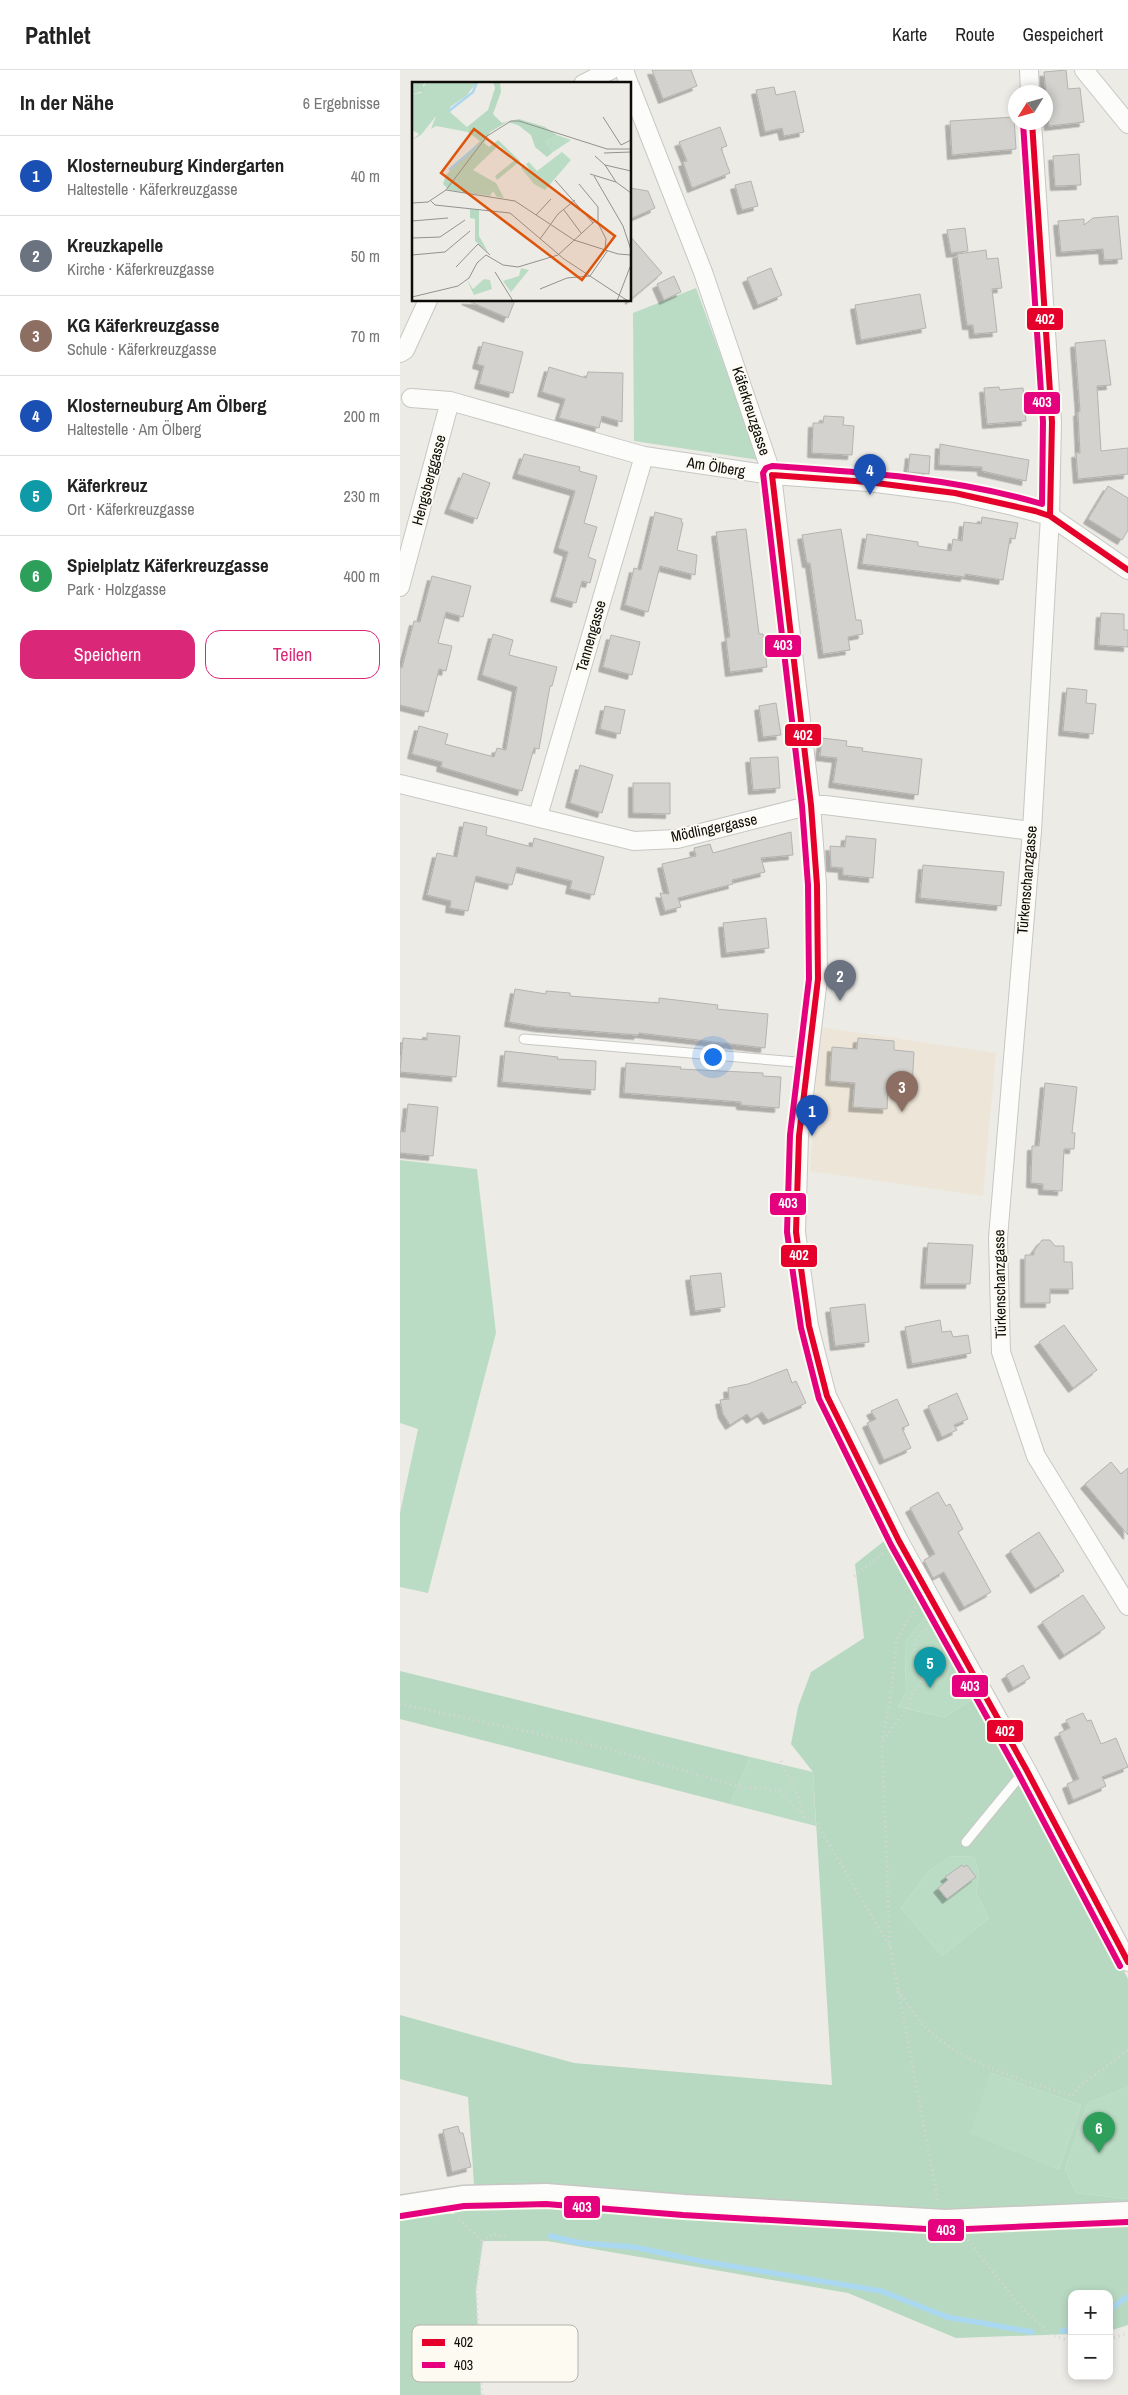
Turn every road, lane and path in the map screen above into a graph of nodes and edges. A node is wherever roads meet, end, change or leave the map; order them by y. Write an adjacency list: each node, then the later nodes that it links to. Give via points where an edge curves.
1 (610, 70): 5 (street)
2 (624, 70): 6 (street, Käferkreuzgasse)
3 (1029, 70): 7 (street)
4 (1084, 70): 9 (street)
5 (588, 82)
6 (629, 82)
7 (1030, 85)
8 (631, 88): 16 (street, Käferkreuzgasse, via 706,281)
9 (1128, 124)
10 (1033, 130): 17 (street, Türkenschanzgasse, via 1052,422)
11 (428, 301): 12 (street, via 405,350)
12 (400, 354)
13 (411, 398): 14 (street, Am Ölberg)
14 (450, 402): 15 (street, Am Ölberg); 19 (street, Hengsberggasse)
15 (644, 456): 16 (street, Am Ölberg); 22 (street, Tannengasse)
16 (772, 475): 17 (street, Am Ölberg, via 868,482 955,494); 21 (street, Käferkreuzgasse)
17 (1050, 516): 18 (street, Am Ölberg); 23 (street, Türkenschanzgasse)
18 (1128, 570)
19 (400, 587)
20 (400, 784): 22 (street, Mödlingergasse)
21 (811, 805): 22 (street, Mödlingergasse, via 677,838 634,841); 23 (street, Mödlingergasse); 25 (street, Käferkreuzgasse, via 817,885 818,979)
22 (538, 816)
23 (1032, 831): 29 (street, Türkenschanzgasse, via 998,1238 1001,1352 1036,1456)
24 (524, 1039): 25 (lane)
25 (808, 1063): 26 (street, Käferkreuzgasse, via 799,1136 796,1232 809,1326 827,1396)
26 (899, 1541): 27 (path); 28 (street, Käferkreuzgasse)
27 (854, 1576)
28 (928, 1594): 32 (path, via 916,1606 898,1639); 34 (street, Käferkreuzgasse)
29 (1128, 1606)
30 (933, 1626): 32 (path, via 918,1636 914,1644 915,1658 924,1678 913,1693 910,1706)
31 (400, 1704): 35 (path, via 613,1750 737,1786 780,1791)
32 (882, 1741): 37 (path)
33 (781, 1761): 35 (path)
34 (1026, 1769): 36 (lane); 38 (street, Käferkreuzgasse)
35 (804, 1817): 37 (path, via 817,1824)
36 (966, 1842)
37 (890, 1947): 39 (path)
38 (1128, 1962)
39 (898, 1990): 40 (path, via 926,2028 947,2043 993,2070 1072,2096 1080,2086); 44 (path, via 939,2209)
40 (1128, 2050)
41 (442, 2200): 42 (street); 44 (street, via 546,2195); 46 (path)
42 (400, 2207)
43 (1128, 2213): 44 (street)
44 (945, 2221): 50 (path, via 962,2231 980,2258 1025,2311 1051,2335)
45 (509, 2237): 46 (path, via 494,2234)
46 (482, 2241): 47 (path, via 476,2290)
47 (478, 2325)
48 (1128, 2333): 49 (path)
49 (1113, 2338)
50 (1068, 2341)
51 (481, 2382): 52 (path)
52 (482, 2395)

